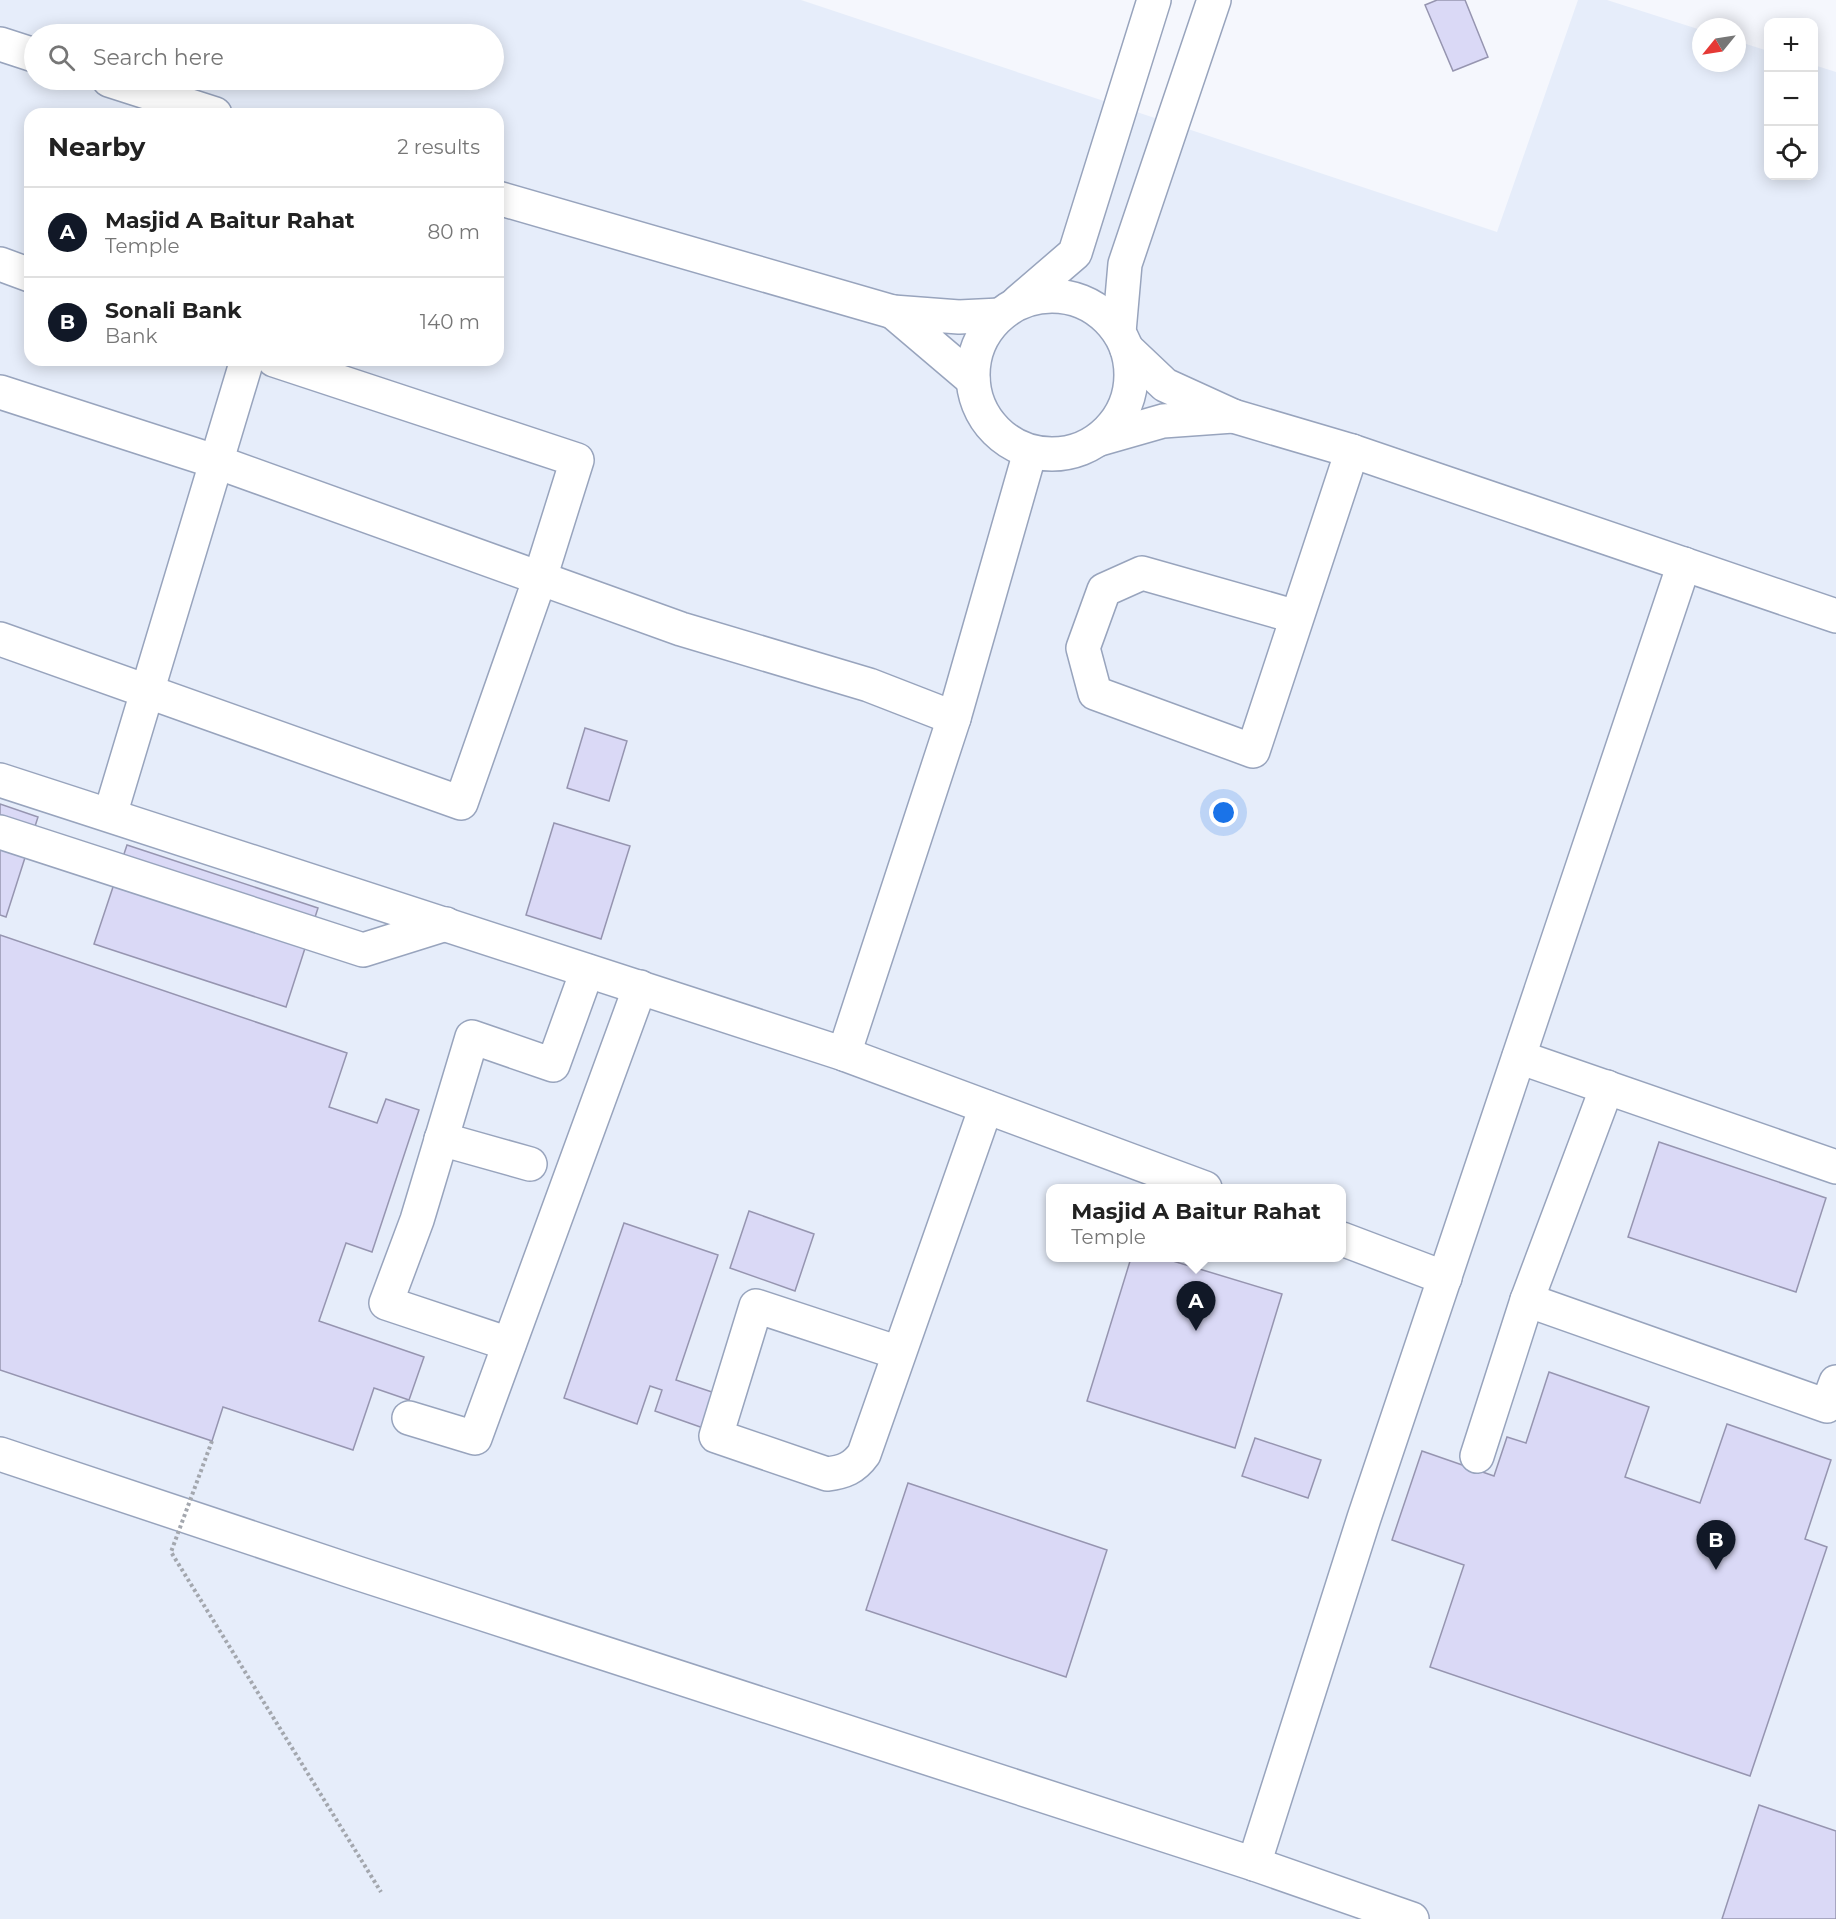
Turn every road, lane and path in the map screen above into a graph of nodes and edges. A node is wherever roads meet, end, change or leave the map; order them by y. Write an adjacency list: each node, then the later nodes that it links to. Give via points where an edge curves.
1 (1154, 0): 10 (main road, via 1075,253)
2 (1214, 0): 12 (main road, via 1125,264)
3 (0, 44): 4 (main road)
4 (24, 52)
5 (140, 90): 6 (main road)
6 (196, 108)
7 (504, 200): 11 (main road)
8 (0, 264): 9 (main road)
9 (24, 273)
10 (1007, 310): 11 (main road, via 959,317); 12 (main road, via 1043,296 1072,298 1099,311); 15 (main road, via 984,334 975,356)
11 (893, 312): 15 (main road)
12 (1123, 340): 17 (main road, via 1165,385); 18 (main road, via 1132,374 1129,399 1118,421)
13 (245, 366): 21 (main road)
14 (292, 366): 23 (main road, via 577,460)
15 (973, 380): 20 (main road, via 978,404 991,425 1008,442)
16 (0, 392): 21 (main road)
17 (1233, 416): 18 (main road, via 1163,421); 19 (main road)
18 (1100, 439): 20 (main road, via 1079,451 1055,455)
19 (1352, 451): 22 (main road); 25 (main road)
20 (1030, 452): 28 (main road)
21 (217, 462): 23 (main road); 27 (main road)
22 (1684, 564): 24 (main road); 36 (main road)
23 (540, 578): 27 (main road, via 461,803); 28 (main road, via 681,629 869,685)
24 (1836, 616)
25 (1297, 617): 25 (main road, via 1253,752 1095,693 1083,648 1104,590 1142,573)
26 (0, 639): 27 (main road)
27 (146, 691): 30 (main road)
28 (954, 718): 35 (main road)
29 (0, 780): 30 (main road)
30 (110, 815): 32 (main road)
31 (0, 832): 32 (main road, via 363,950)
32 (446, 924): 33 (main road)
33 (587, 971): 34 (main road); 39 (main road, via 553,1065 472,1037)
34 (640, 987): 35 (main road); 46 (main road)
35 (844, 1054): 38 (main road)
36 (1519, 1057): 37 (main road); 44 (main road)
37 (1607, 1087): 41 (main road); 45 (main road)
38 (986, 1107): 42 (main road); 47 (main road)
39 (441, 1138): 40 (main road); 46 (main road, via 417,1220 386,1302)
40 (530, 1164)
41 (1836, 1167)
42 (1194, 1184)
43 (1346, 1241): 44 (main road)
44 (1445, 1278): 53 (main road)
45 (1527, 1300): 48 (main road, via 1827,1406); 52 (main road)
46 (509, 1344): 49 (main road, via 475,1438)
47 (899, 1353): 47 (main road, via 864,1454 857,1464 843,1472 827,1474 716,1436 756,1306)
48 (1836, 1382)
49 (409, 1418)
50 (212, 1442): 54 (path, bridge, via 171,1552)
51 (0, 1454): 53 (main road)
52 (1477, 1456)
53 (1254, 1864): 55 (main road)
54 (381, 1892)
55 (1412, 1919)

